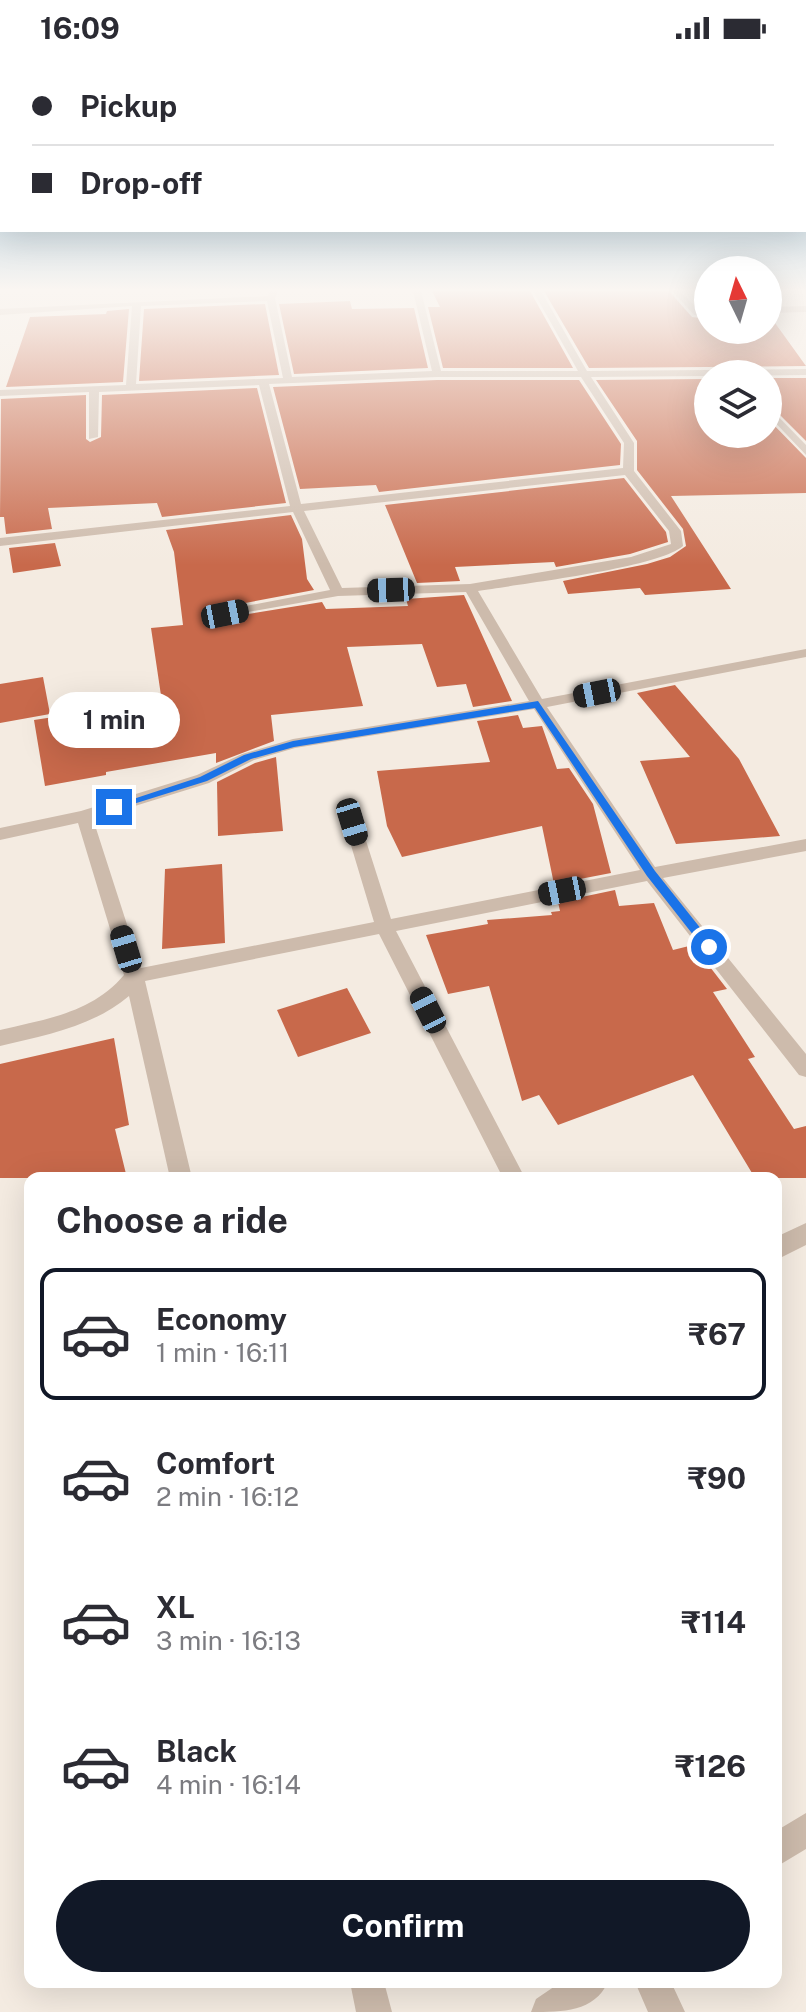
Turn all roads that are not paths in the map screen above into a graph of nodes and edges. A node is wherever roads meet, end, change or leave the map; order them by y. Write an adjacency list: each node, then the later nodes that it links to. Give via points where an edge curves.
1 (131, 382): 5 (street)
2 (213, 382): 5 (street)
3 (264, 382): 13 (street)
4 (589, 382): 12 (street, via 629,443)
5 (131, 386): 6 (street)
6 (94, 389): 7 (street); 9 (street)
7 (0, 393)
8 (782, 423): 10 (street)
9 (93, 437)
10 (802, 442): 11 (street)
11 (806, 452)
12 (628, 471): 13 (street); 15 (street, via 675,531 677,546 632,561)
13 (296, 507): 14 (street); 16 (street)
14 (0, 542)
15 (470, 588): 16 (street); 19 (street)
16 (338, 592): 17 (street)
17 (225, 614)
18 (806, 653): 19 (street)
19 (538, 704): 20 (street, via 293,744); 24 (street)
20 (84, 816): 22 (street); 26 (street)
21 (352, 822): 25 (street)
22 (0, 834)
23 (806, 845): 24 (street)
24 (651, 874): 25 (street); 28 (street)
25 (384, 925): 26 (street); 30 (street)
26 (134, 976): 27 (street, via 113,1002 97,1011); 29 (street)
27 (0, 1038)
28 (806, 1069)
29 (180, 1172)
30 (511, 1172)
31 (806, 1233): 32 (street)
32 (782, 1246)
33 (806, 1829): 34 (street)
34 (782, 1847)
35 (368, 1988): 38 (street)
36 (583, 1988): 39 (street)
37 (655, 1988): 40 (street)
38 (374, 2012)
39 (549, 2012)
40 (667, 2012)

